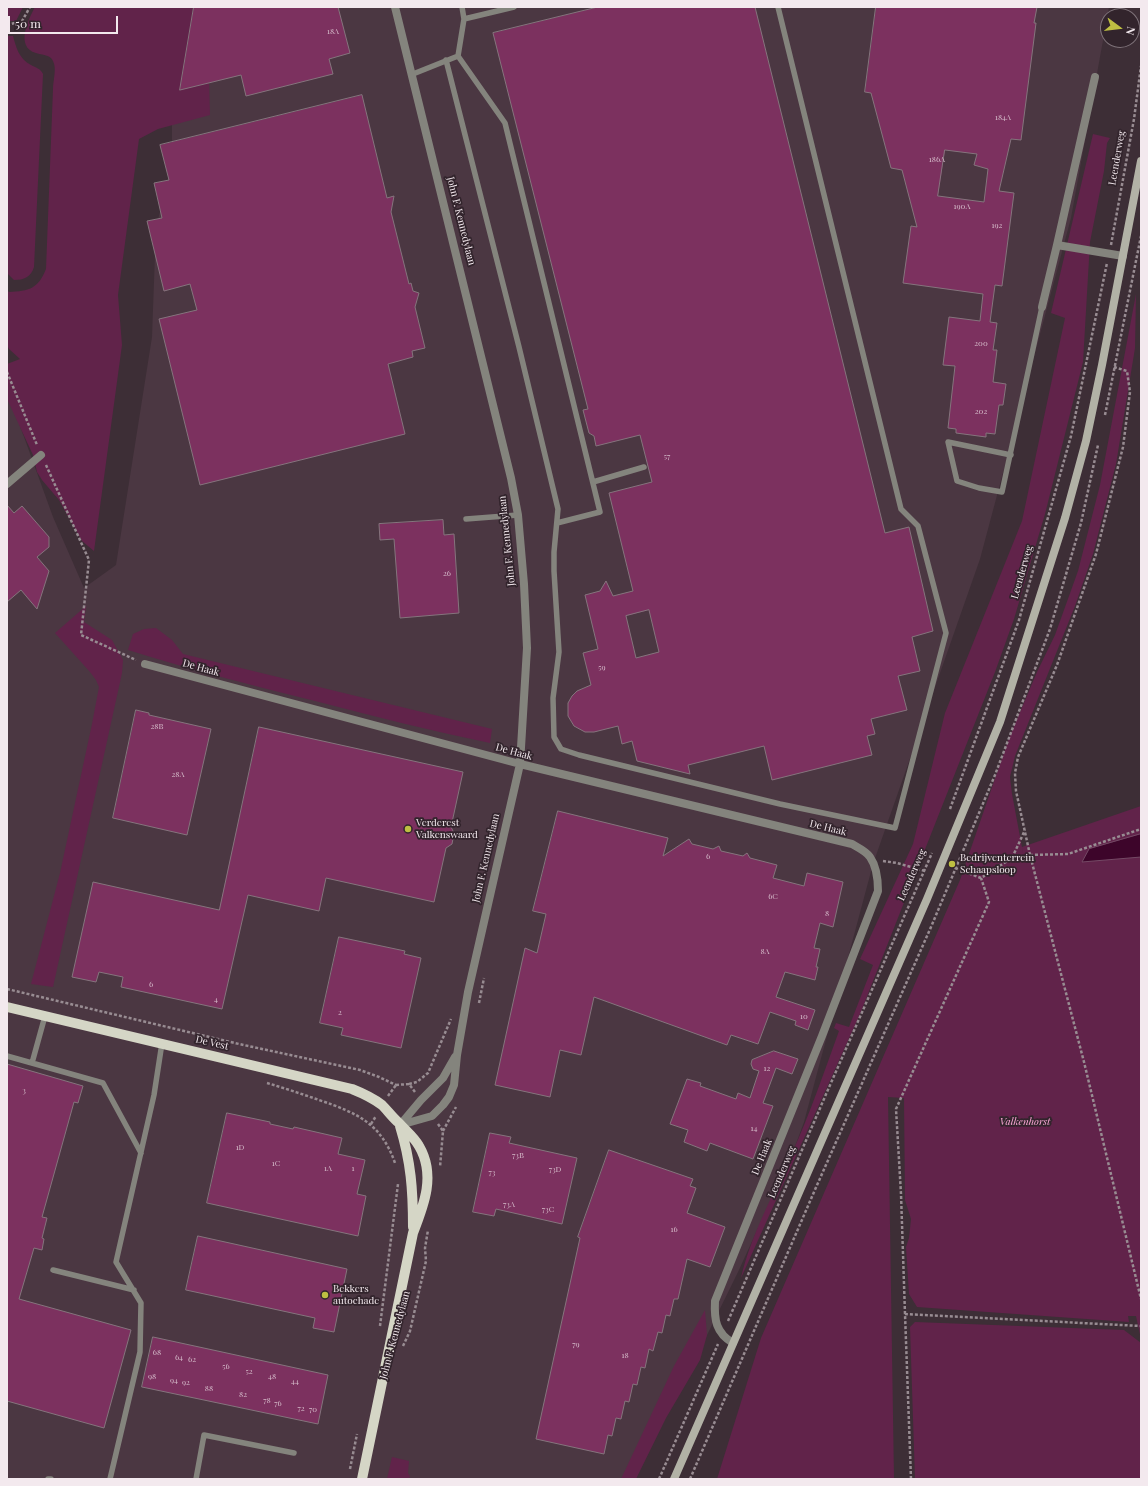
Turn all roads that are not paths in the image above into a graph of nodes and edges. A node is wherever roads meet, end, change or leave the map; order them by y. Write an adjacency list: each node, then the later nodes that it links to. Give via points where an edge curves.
1 (395, 7): 8 (street, John F. Kennedylaan)
2 (462, 7): 5 (lane)
3 (514, 7): 5 (lane)
4 (778, 7): 21 (lane, via 899,502 901,509 918,526 946,633 895,828 780,804 561,750 554,737 553,698 559,652 554,571)
5 (464, 20): 6 (lane)
6 (458, 56): 7 (lane); 17 (lane, via 505,123)
7 (446, 60): 8 (lane); 21 (lane, via 519,346 558,509)
8 (413, 74): 19 (street, John F. Kennedylaan)
9 (1095, 77): 11 (street)
10 (1141, 161): 12 (street)
11 (1057, 245): 12 (street); 13 (street)
12 (1123, 256): 35 (street, via 1087,434 1065,518 1000,722 937,875)
13 (1042, 307): 15 (lane)
14 (41, 455): 18 (street)
15 (1011, 455): 15 (lane, via 972,447 948,442 957,481 979,488 1002,492)
16 (644, 467): 17 (lane)
17 (593, 482): 21 (lane, via 600,512)
18 (7, 484)
19 (518, 515): 20 (lane); 23 (street, John F. Kennedylaan, via 527,648)
20 (466, 519)
21 (557, 523)
22 (145, 664): 23 (street, De Haak)
23 (520, 764): 27 (street, John F. Kennedylaan, via 483,921); 35 (street, De Haak, via 852,844 870,856 873,862 878,890 716,1301 714,1313 717,1326 722,1335)
24 (7, 1007): 25 (main road, De Vest)
25 (45, 1016): 26 (main road, De Vest); 29 (lane)
26 (162, 1043): 30 (main road, De Vest, via 352,1089 374,1099); 31 (lane)
27 (456, 1055): 30 (street, John F. Kennedylaan, via 443,1078); 30 (street, John F. Kennedylaan, via 454,1085 443,1105 432,1116)
28 (7, 1056): 29 (lane)
29 (32, 1063): 31 (lane, via 103,1083)
30 (400, 1125): 32 (main road, John F. Kennedylaan, via 411,1173); 32 (main road, John F. Kennedylaan, via 419,1146 426,1170 427,1192)
31 (141, 1153): 34 (lane, via 116,1262)
32 (414, 1233): 41 (main road, John F. Kennedylaan)
33 (53, 1270): 34 (lane)
34 (134, 1290): 39 (lane, via 141,1303 140,1352)
35 (733, 1343): 42 (street)
36 (294, 1453): 40 (lane, via 204,1435)
37 (48, 1479): 38 (lane)
38 (51, 1479)
39 (110, 1479)
40 (196, 1479)
41 (362, 1479)
42 (674, 1479)

